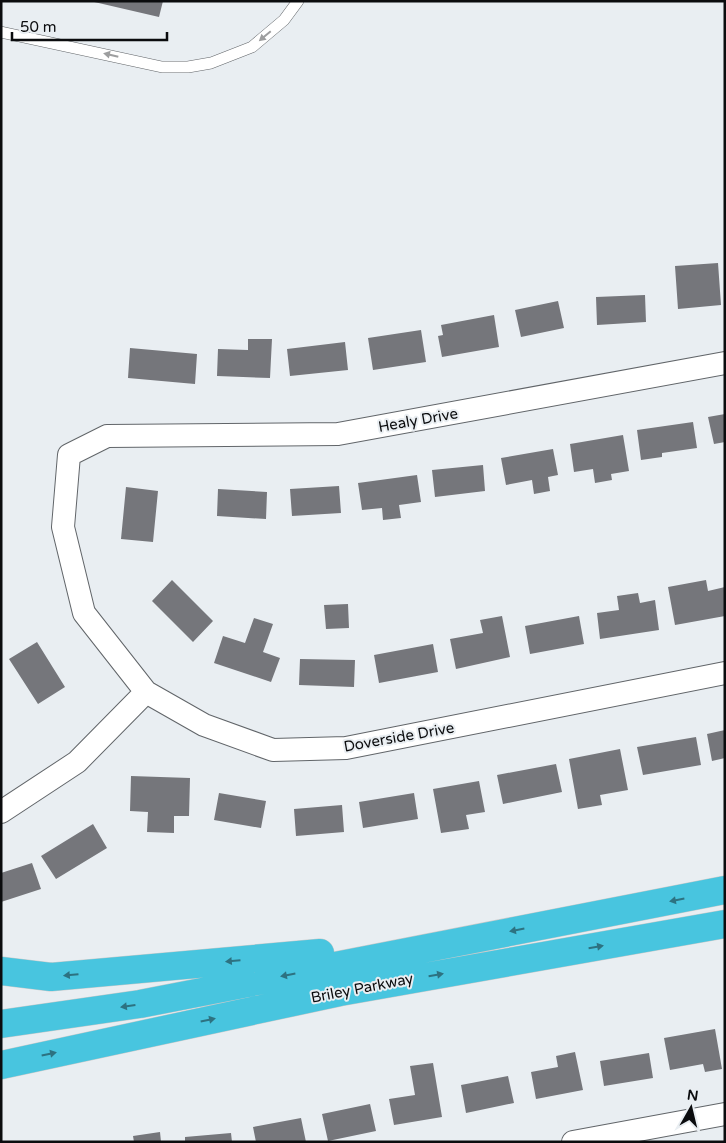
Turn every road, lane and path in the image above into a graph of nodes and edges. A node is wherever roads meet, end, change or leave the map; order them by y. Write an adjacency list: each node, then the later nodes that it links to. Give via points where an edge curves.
1 (298, 1): 2 (lane, one-way to 2, via 284,20 252,47 188,68 162,67)
2 (1, 32)
3 (725, 363): 4 (street, Healy Drive, via 338,434)
4 (107, 436): 6 (street, Doverside Drive, via 69,455 63,527 84,613)
5 (725, 673): 6 (street, Doverside Drive, via 346,748 272,750 204,725)
6 (146, 692): 7 (street, via 77,762)
7 (1, 812)
8 (725, 890): 10 (highway, Briley Parkway, one-way to 10)
9 (725, 924): 13 (highway, Briley Parkway, one-way to 9, via 340,992)
10 (473, 939): 11 (highway, one-way to 11, via 51,977); 12 (highway, Briley Parkway, one-way to 12, via 140,1004)
11 (1, 971)
12 (1, 1024)
13 (1, 1065)
14 (725, 1114): 15 (street)
15 (584, 1141)

